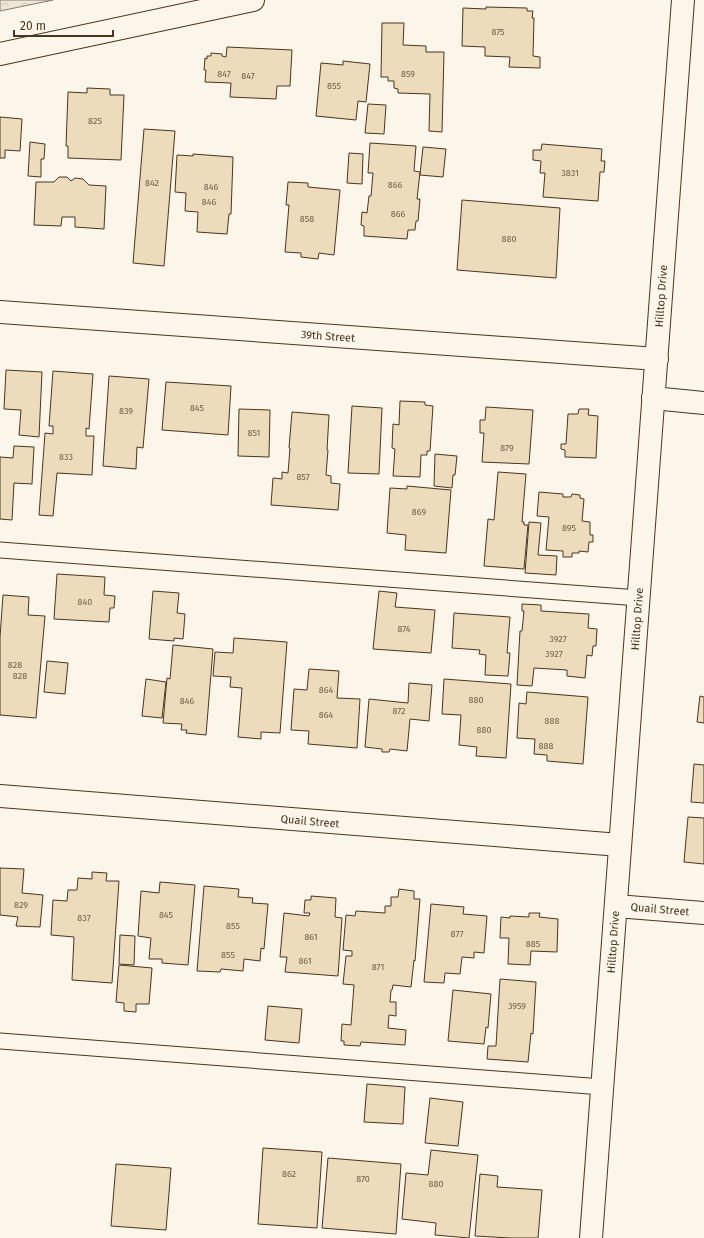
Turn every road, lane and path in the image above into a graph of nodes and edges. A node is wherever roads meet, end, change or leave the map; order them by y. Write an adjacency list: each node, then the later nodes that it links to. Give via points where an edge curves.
1 (253, 0): 3 (street)
2 (683, 0): 5 (street, Hilltop Drive)
3 (0, 54)
4 (0, 312): 5 (street, 39th Street)
5 (657, 358): 6 (street, Hilltop Drive)
6 (653, 398): 7 (street); 9 (street, Hilltop Drive)
7 (704, 403)
8 (0, 550): 9 (lane)
9 (639, 598): 11 (street, Hilltop Drive)
10 (0, 796): 11 (street, Quail Street)
11 (620, 845): 12 (street, Hilltop Drive)
12 (616, 906): 13 (street, Quail Street); 15 (street, Hilltop Drive)
13 (704, 913)
14 (0, 1041): 15 (lane)
15 (602, 1086): 16 (street, Hilltop Drive)
16 (591, 1238)

